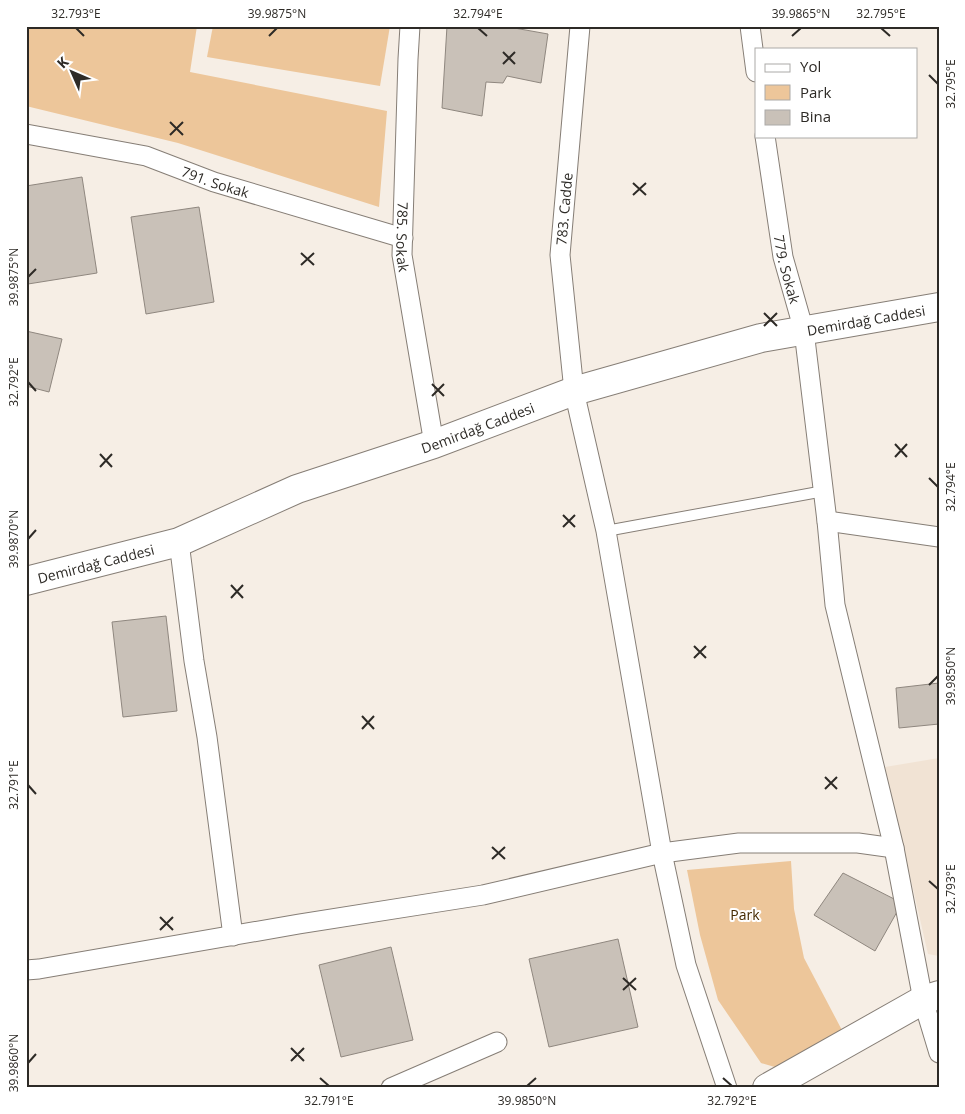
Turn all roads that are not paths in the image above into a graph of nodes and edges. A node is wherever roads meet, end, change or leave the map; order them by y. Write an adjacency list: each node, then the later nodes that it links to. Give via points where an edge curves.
1 (410, 26): 7 (street, 785. Sokak)
2 (580, 26): 10 (street, 783. Cadde, via 560,255)
3 (750, 26): 4 (street)
4 (755, 64)
5 (26, 134): 7 (street, 791. Sokak, via 146,156 214,182)
6 (765, 138): 9 (street, 779. Sokak, via 782,257)
7 (402, 238): 11 (street, 785. Sokak, via 402,255)
8 (939, 307): 9 (street, Demirdağ Caddesi)
9 (804, 331): 10 (street, Demirdağ Caddesi, via 761,338); 12 (street, 779. Sokak)
10 (574, 391): 11 (street, Demirdağ Caddesi); 14 (street, 783. Cadde)
11 (434, 444): 16 (street, Demirdağ Caddesi, via 297,489)
12 (824, 491): 13 (street, 779. Sokak); 14 (lane)
13 (827, 521): 15 (street); 18 (street, 779. Sokak, via 835,605)
14 (606, 531): 19 (street, 783. Cadde)
15 (939, 537)
16 (179, 542): 17 (street, Demirdağ Caddesi); 20 (street)
17 (26, 581)
18 (894, 848): 19 (street, via 858,843 739,843); 22 (street, 779. Sokak)
19 (662, 853): 20 (street, via 483,895); 26 (street, 783. Cadde, via 686,965)
20 (233, 936): 21 (street)
21 (26, 970)
22 (931, 998): 24 (street, 779. Sokak); 27 (street)
23 (497, 1042): 25 (street)
24 (939, 1053)
25 (391, 1088)
26 (727, 1088)
27 (767, 1088)

